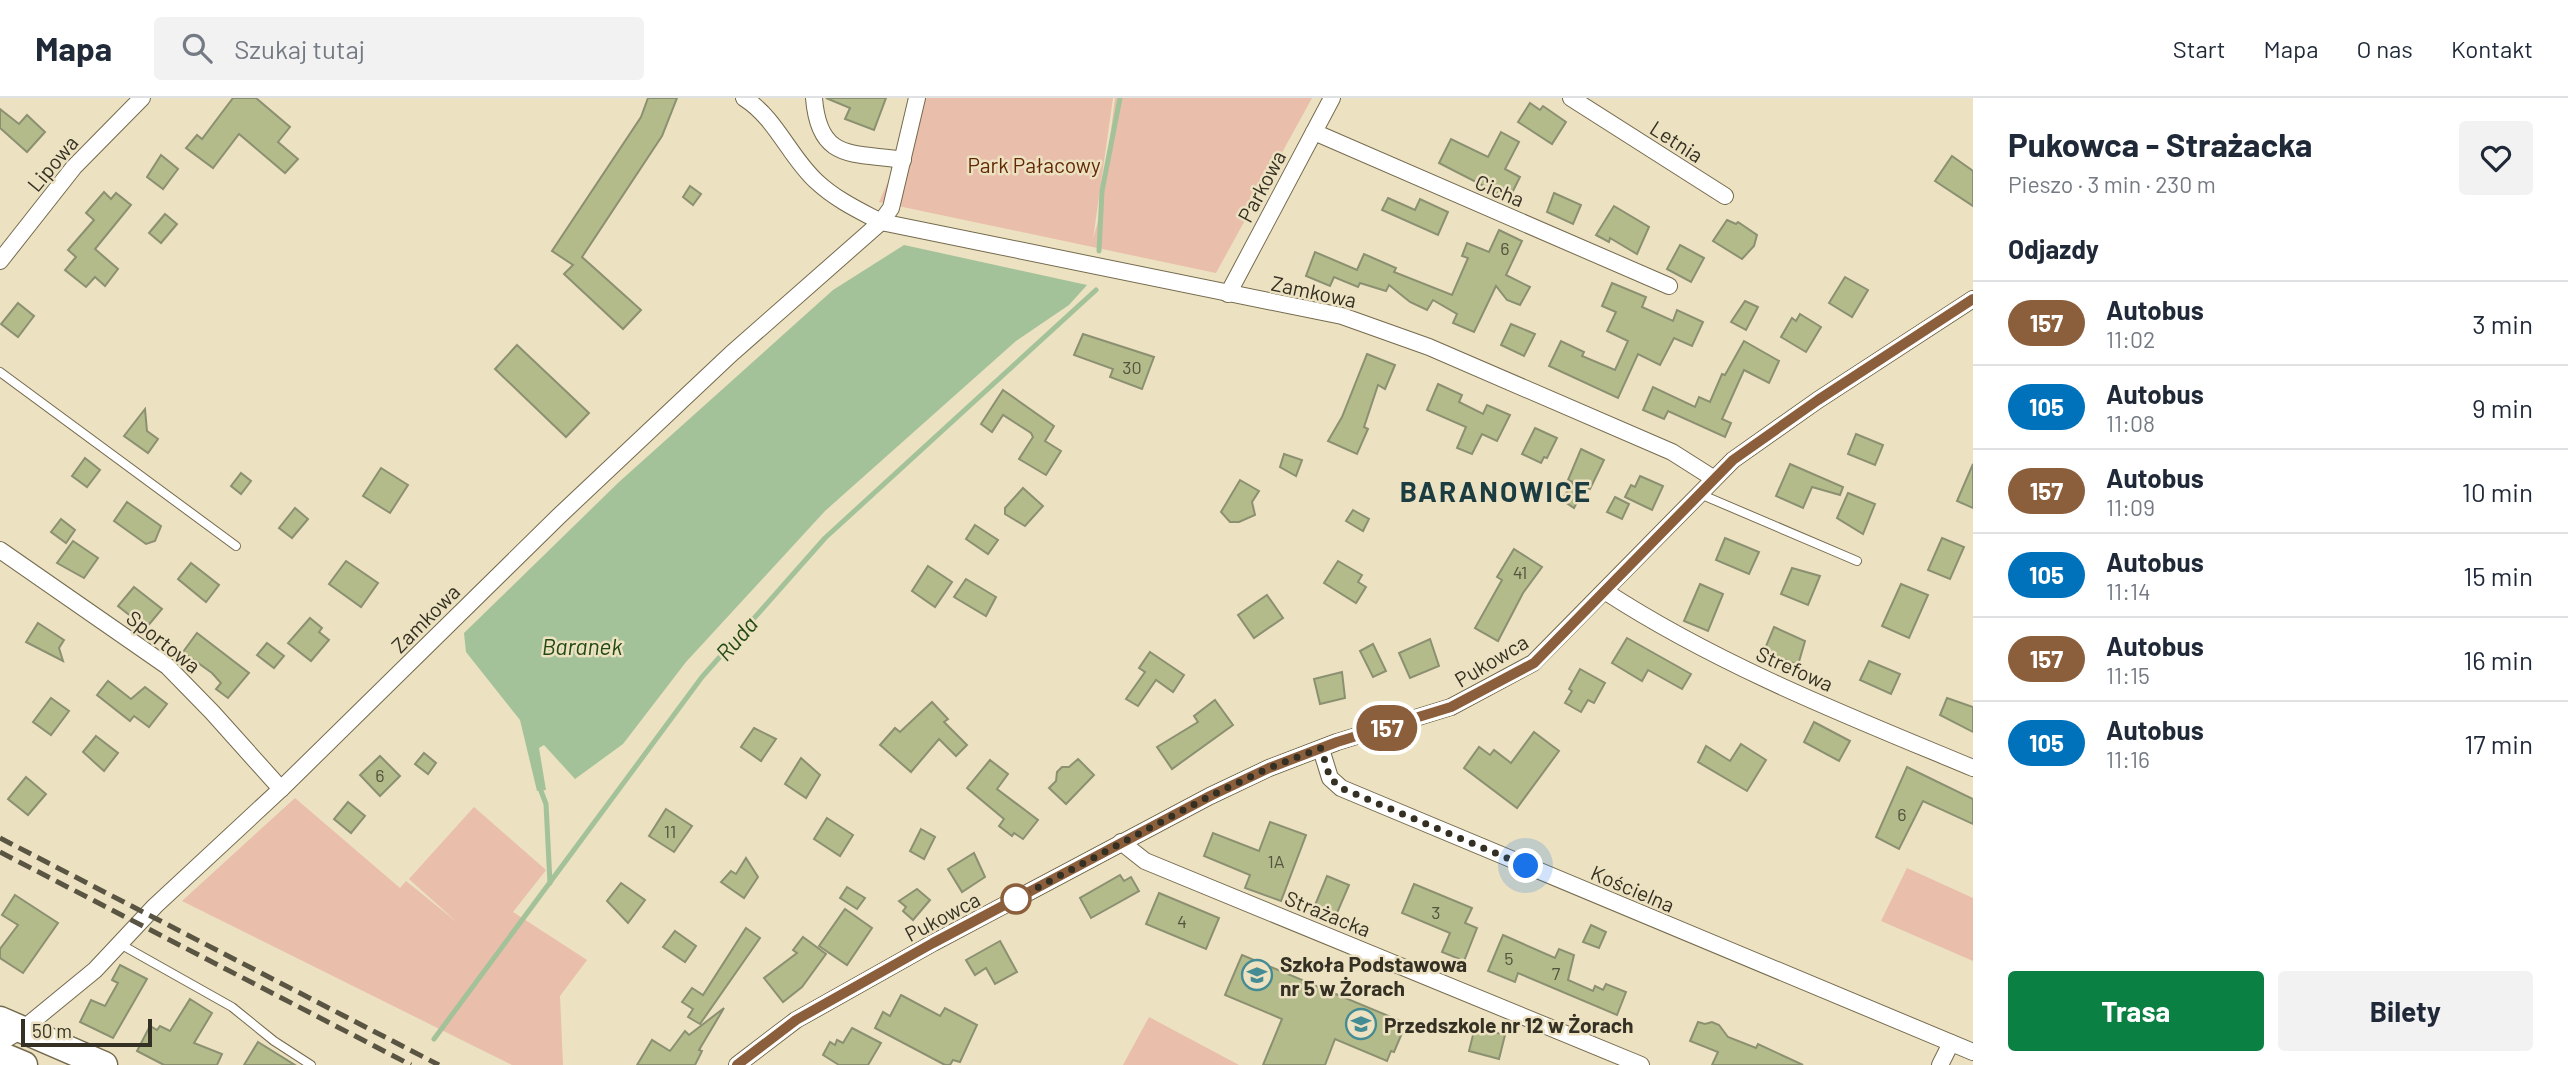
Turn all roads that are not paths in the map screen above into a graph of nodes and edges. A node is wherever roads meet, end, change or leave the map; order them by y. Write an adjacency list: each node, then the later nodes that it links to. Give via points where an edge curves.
1 (142, 98): 11 (street, Lipowa, via 74,167)
2 (814, 98): 8 (street, via 816,124 832,145 851,155)
3 (917, 98): 8 (street)
4 (1332, 98): 7 (street, Parkowa)
5 (1571, 98): 9 (street, Letnia)
6 (752, 100): 10 (street, Zamkowa, via 814,180 841,202)
7 (1314, 132): 12 (street, Cicha); 13 (street, Parkowa)
8 (903, 160): 10 (street, via 891,208)
9 (1726, 196)
10 (881, 222): 13 (street, Zamkowa); 24 (street, Zamkowa, via 731,354 559,516)
11 (0, 261)
12 (1669, 286)
13 (1228, 294): 16 (street, Zamkowa, via 1342,316 1386,330 1672,452)
14 (1973, 299): 16 (street, Pukowca, via 1818,400)
15 (0, 372): 18 (lane)
16 (1713, 478): 17 (street, Pukowca)
17 (1700, 494): 20 (lane); 21 (street, Pukowca)
18 (236, 546)
19 (0, 550): 24 (street, Sportowa, via 167,666)
20 (1857, 561)
21 (1606, 592): 22 (street, Pukowca, via 1534,663 1493,687 1451,707); 23 (street, Strefowa, via 1655,624 1762,677)
22 (1321, 748): 25 (street, Pukowca, via 1269,768); 29 (street, Kościelna, via 1330,778 1351,793)
23 (1973, 768)
24 (281, 789): 26 (street, Zamkowa)
25 (1121, 842): 32 (street, Strażacka, via 1145,861); 36 (street, Pukowca, via 796,1020)
26 (120, 944): 27 (street, Zamkowa, via 95,970); 35 (lane, via 232,1007)
27 (12, 1025): 28 (street, Zamkowa); 34 (main road)
28 (0, 1043)
29 (1951, 1043): 30 (street); 37 (street)
30 (1973, 1052)
31 (0, 1055): 33 (main road)
32 (1638, 1064)
33 (24, 1065)
34 (104, 1065)
35 (311, 1065)
36 (737, 1065)
37 (1940, 1065)

